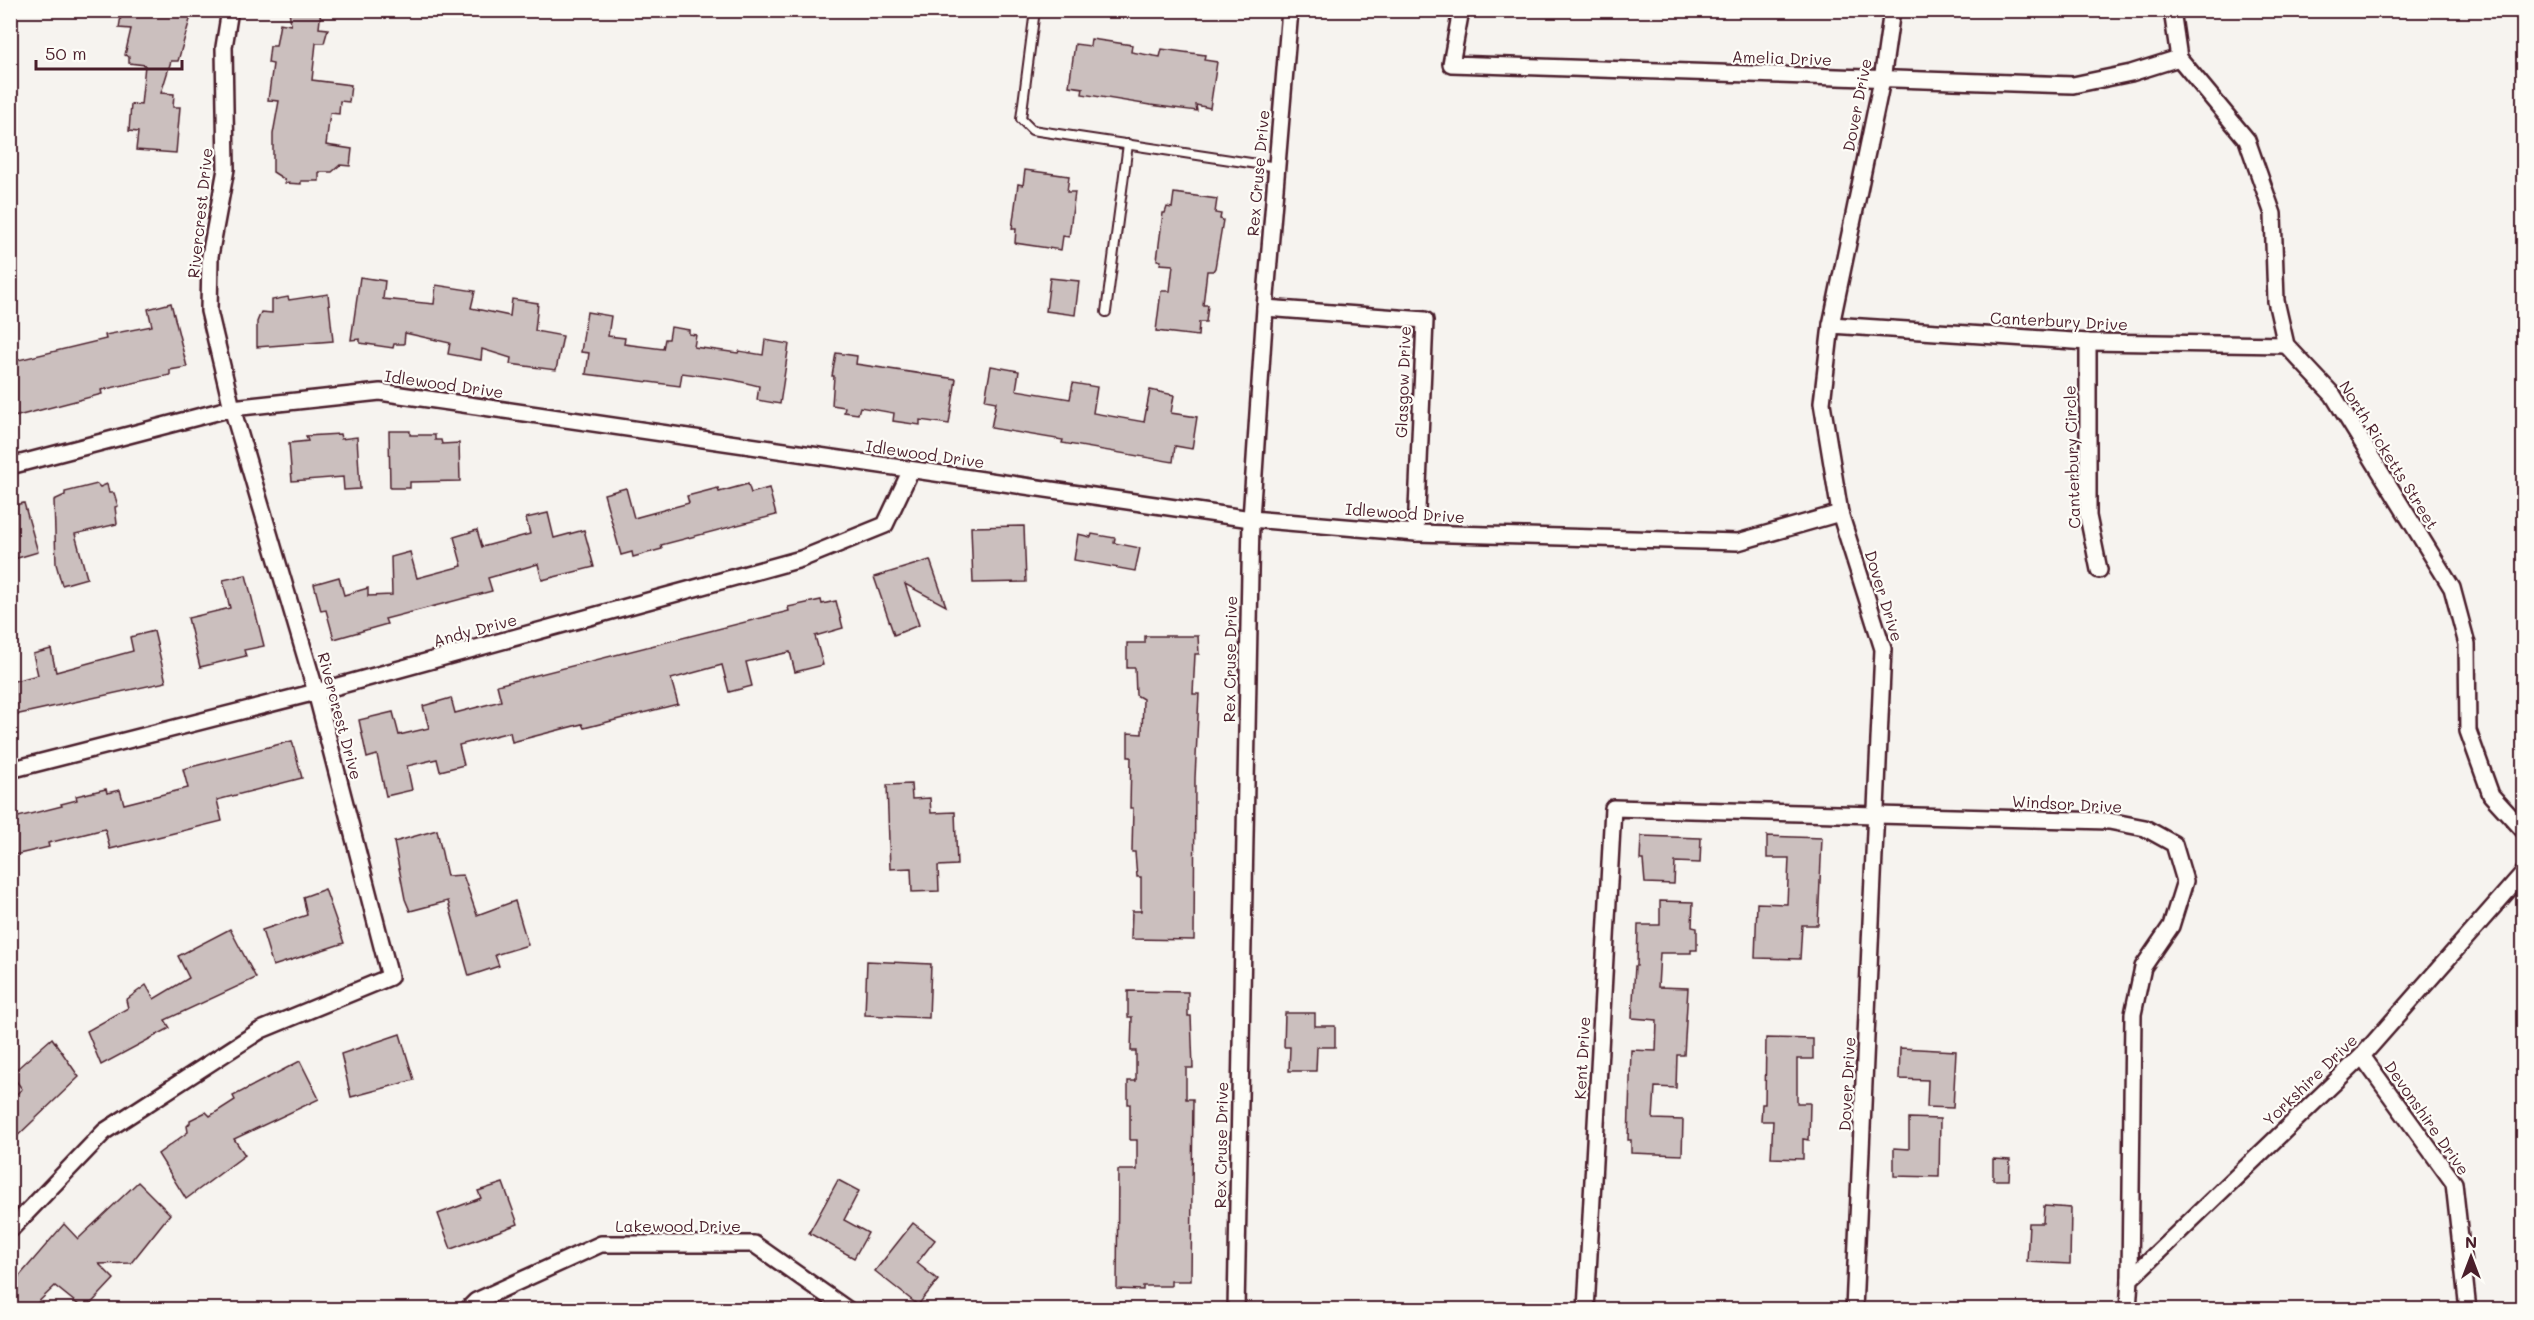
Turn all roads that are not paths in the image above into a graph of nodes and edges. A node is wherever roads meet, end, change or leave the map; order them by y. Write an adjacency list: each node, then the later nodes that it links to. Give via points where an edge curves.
1 (230, 10): 16 (street, Rivercrest Drive, via 225,47 226,169 210,256 209,311)
2 (1035, 10): 9 (lane, via 1021,119 1032,130)
3 (1290, 10): 10 (street, Rex Cruse Drive)
4 (1461, 10): 8 (street, Amelia Drive, via 1451,64)
5 (1892, 10): 8 (street, Dover Drive)
6 (2172, 10): 7 (street)
7 (2179, 58): 8 (street, Amelia Drive, via 2131,74 2073,85); 15 (street, via 2247,140 2273,214 2276,301)
8 (1881, 80): 13 (street, Dover Drive)
9 (1128, 144): 10 (lane); 12 (lane)
10 (1277, 167): 11 (street, Rex Cruse Drive)
11 (1265, 308): 20 (street, Rex Cruse Drive); 21 (street, Glasgow Drive, via 1425,320)
12 (1106, 312)
13 (1831, 325): 14 (street, Canterbury Drive); 19 (street, Dover Drive, via 1822,403)
14 (2088, 342): 15 (street, Canterbury Drive); 22 (street, Canterbury Circle, via 2088,516)
15 (2286, 345): 27 (street, North Ricketts Street, via 2333,395 2451,588 2468,644 2468,731 2491,795)
16 (232, 408): 17 (street, Idlewood Drive); 18 (street, Idlewood Drive, via 380,392); 23 (street, Rivercrest Drive)
17 (10, 466)
18 (911, 470): 20 (street, Idlewood Drive); 23 (street, Andy Drive, via 885,525 801,559)
19 (1840, 513): 21 (street, Idlewood Drive, via 1738,542); 26 (street, Dover Drive, via 1883,649)
20 (1251, 519): 21 (street, Idlewood Drive); 34 (street, Rex Cruse Drive)
21 (1416, 533)
22 (2099, 570)
23 (316, 692): 24 (street, Andy Drive); 30 (street, Rivercrest Drive, via 390,977 261,1030 105,1131)
24 (10, 770)
25 (1613, 808): 26 (street, Windsor Drive); 35 (street, Kent Drive)
26 (1877, 816): 31 (street, Windsor Drive, via 2109,821 2145,828 2174,844 2186,881 2171,926 2143,967 2133,1014); 36 (street, Dover Drive)
27 (2523, 831)
28 (2523, 872): 29 (street, Yorkshire Drive)
29 (2362, 1056): 31 (street, Yorkshire Drive); 38 (street, Devonshire Drive, via 2454,1183)
30 (10, 1230)
31 (2130, 1279): 37 (street)
32 (467, 1310): 33 (street, Lakewood Drive, via 476,1301 601,1244 754,1244)
33 (848, 1310)
34 (1236, 1310)
35 (1586, 1310)
36 (1854, 1310)
37 (2128, 1310)
38 (2468, 1310)

